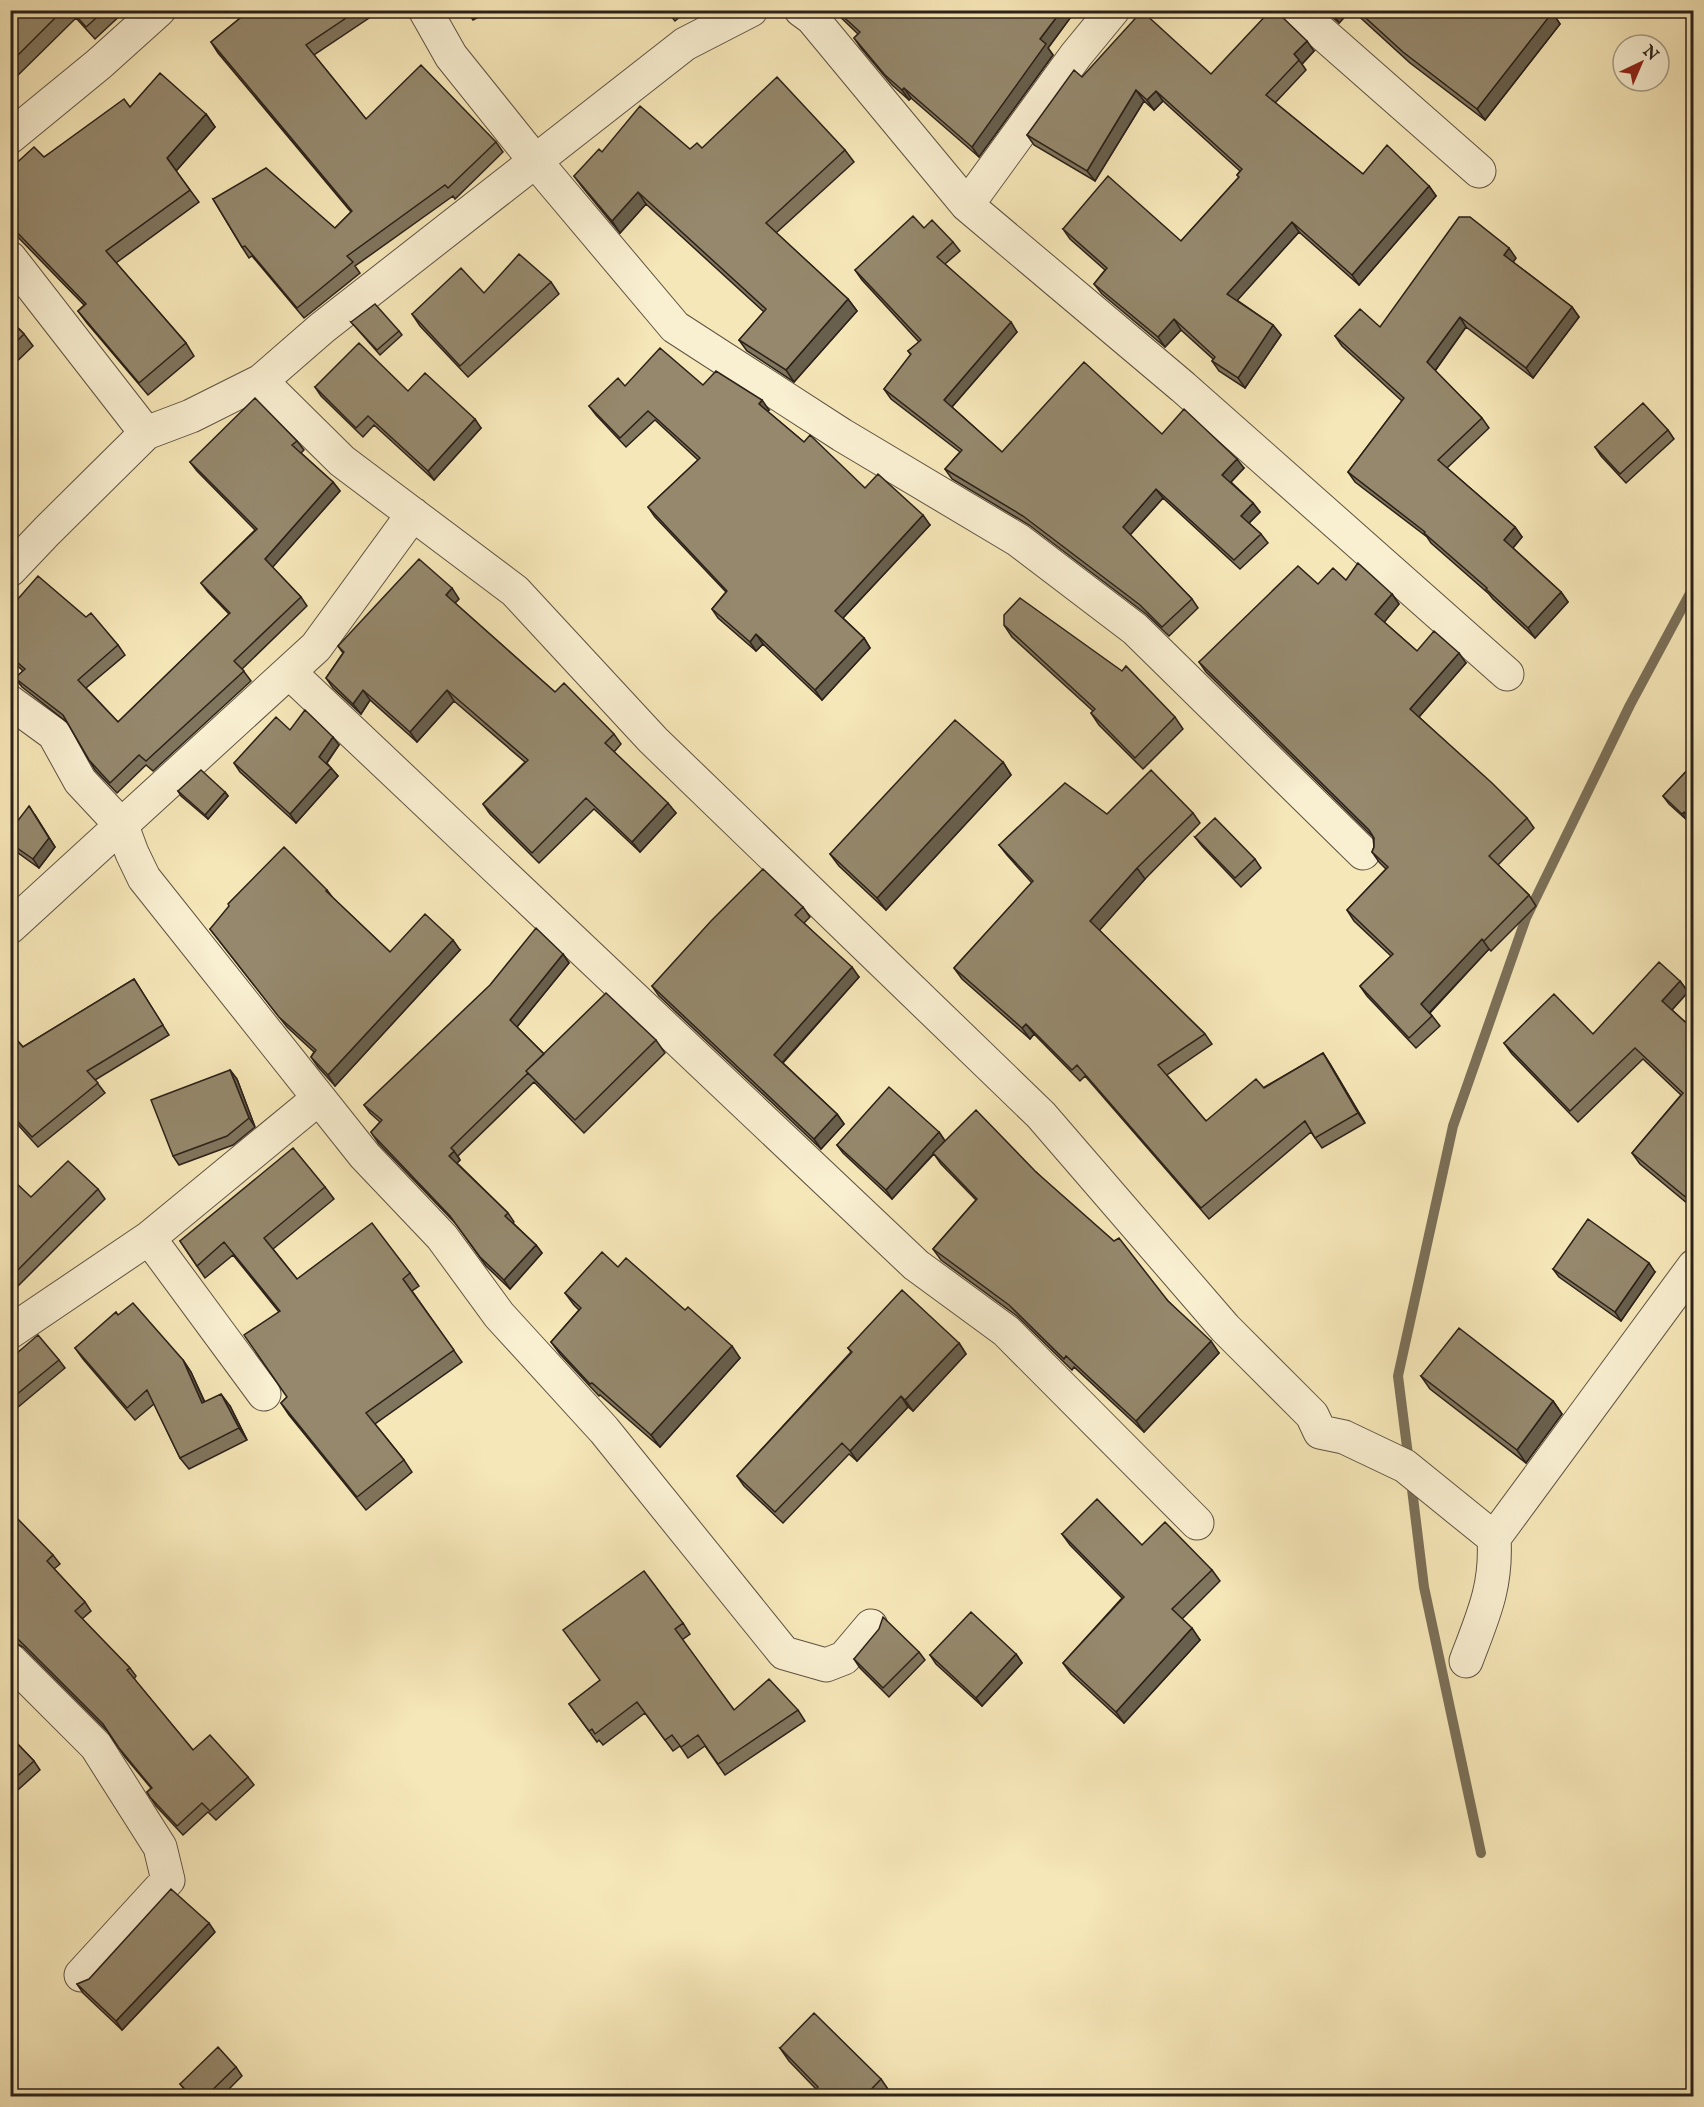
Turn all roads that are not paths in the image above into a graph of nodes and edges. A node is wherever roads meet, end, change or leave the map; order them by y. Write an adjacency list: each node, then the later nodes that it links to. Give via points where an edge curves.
1 (159, 10): 7 (street)
2 (425, 10): 8 (street, via 451,56)
3 (751, 10): 8 (street, via 685,44)
4 (801, 10): 10 (street, via 813,18)
5 (1113, 10): 10 (street, via 1076,54)
6 (1296, 10): 9 (street)
7 (10, 137)
8 (536, 162): 12 (street, via 322,328); 20 (street, via 675,327 842,435 1018,540 1117,615)
9 (1479, 171)
10 (967, 205): 17 (street, via 1183,387)
11 (10, 258): 13 (street)
12 (261, 381): 13 (street); 14 (street, via 342,462)
13 (147, 433): 15 (street)
14 (413, 514): 16 (street, via 316,647); 28 (street, via 515,591 653,740 1041,1115 1225,1328 1312,1415 1318,1431 1344,1437 1405,1466)
15 (10, 570)
16 (289, 672): 19 (street); 27 (street, via 916,1264 1006,1331)
17 (1508, 674)
18 (10, 702): 19 (street, via 54,734 80,781)
19 (122, 826): 21 (street); 22 (street, via 144,878)
20 (1363, 853)
21 (10, 927)
22 (319, 1098): 23 (street); 29 (street, via 365,1156 442,1237 499,1315 604,1430 784,1653 826,1665 844,1658)
23 (148, 1238): 25 (street); 26 (street)
24 (1694, 1266): 28 (street)
25 (10, 1332)
26 (264, 1394)
27 (1197, 1523)
28 (1494, 1538): 31 (street, via 1496,1562 1490,1597)
29 (870, 1626)
30 (10, 1660): 32 (street, via 96,1746 160,1847 168,1880)
31 (1466, 1661)
32 (81, 1975)

